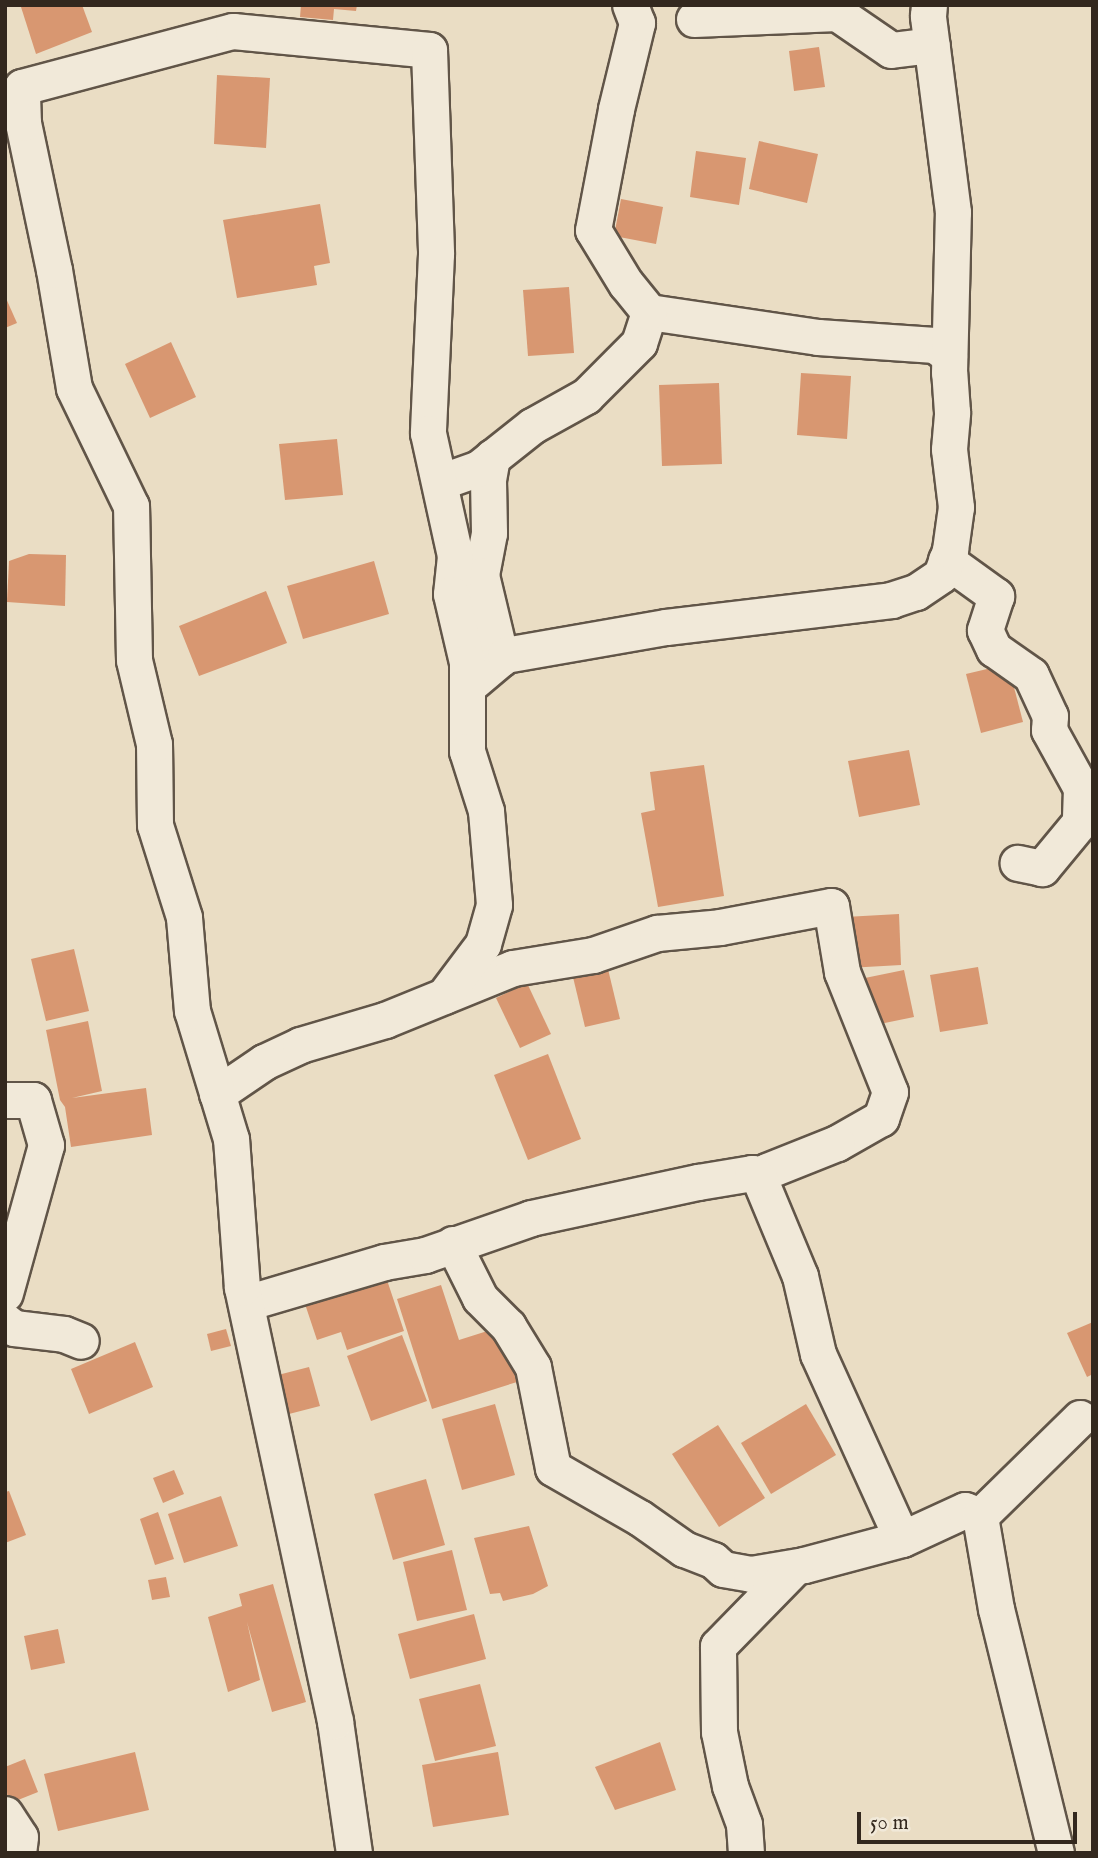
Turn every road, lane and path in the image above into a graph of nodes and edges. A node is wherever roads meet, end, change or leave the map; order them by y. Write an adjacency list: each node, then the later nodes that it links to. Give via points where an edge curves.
1 (630, 5): 5 (street, via 637,23 615,109 593,230 625,284)
2 (929, 5): 4 (street)
3 (694, 19): 4 (street, via 837,13 891,50)
4 (932, 45): 6 (street, via 953,212)
5 (649, 312): 6 (street, via 818,337 935,345); 7 (street, via 639,343 586,396 532,426)
6 (950, 356): 9 (street, via 948,449 956,507)
7 (492, 457): 8 (street, via 479,468); 10 (street, via 489,533 481,575)
8 (440, 482): 11 (street, via 455,556 451,594); 14 (street, via 428,433 436,254 429,50 233,31 22,87 23,123 74,388 131,506 134,660 154,744 155,825 184,917 191,1011)
9 (946, 560): 10 (street, via 941,575 916,592 891,600 666,627); 12 (street, via 996,596 985,630 994,649 1031,675 1050,716 1049,730 1081,788 1080,822 1042,868)
10 (501, 659): 11 (street)
11 (468, 686): 13 (street, via 467,751 486,811 494,905 484,944)
12 (1018, 863)
13 (444, 996): 14 (street, via 385,1020 300,1045 264,1062); 16 (street, via 513,968 593,955 657,933 720,927 831,906 842,972 890,1092 881,1118 836,1143 767,1171)
14 (217, 1094): 19 (street, via 231,1139)
15 (5, 1100): 18 (street, via 33,1100 46,1145)
16 (760, 1180): 17 (street, via 752,1173 639,1194 531,1218); 24 (street, via 800,1276 818,1354)
17 (453, 1244): 19 (street); 25 (street, via 480,1298 508,1326 533,1367 553,1468 723,1569 751,1573)
18 (5, 1293)
19 (246, 1303): 28 (street, via 335,1721)
20 (5, 1321): 21 (street, via 14,1328 64,1334)
21 (81, 1341)
22 (1080, 1418): 23 (street)
23 (980, 1516): 24 (street, via 965,1510); 30 (street, via 996,1609)
24 (902, 1539): 25 (street)
25 (795, 1567): 29 (street, via 718,1646 719,1732 730,1786 744,1824)
26 (5, 1814): 27 (street, via 20,1837)
27 (18, 1853)
28 (354, 1853)
29 (746, 1853)
30 (1056, 1853)

